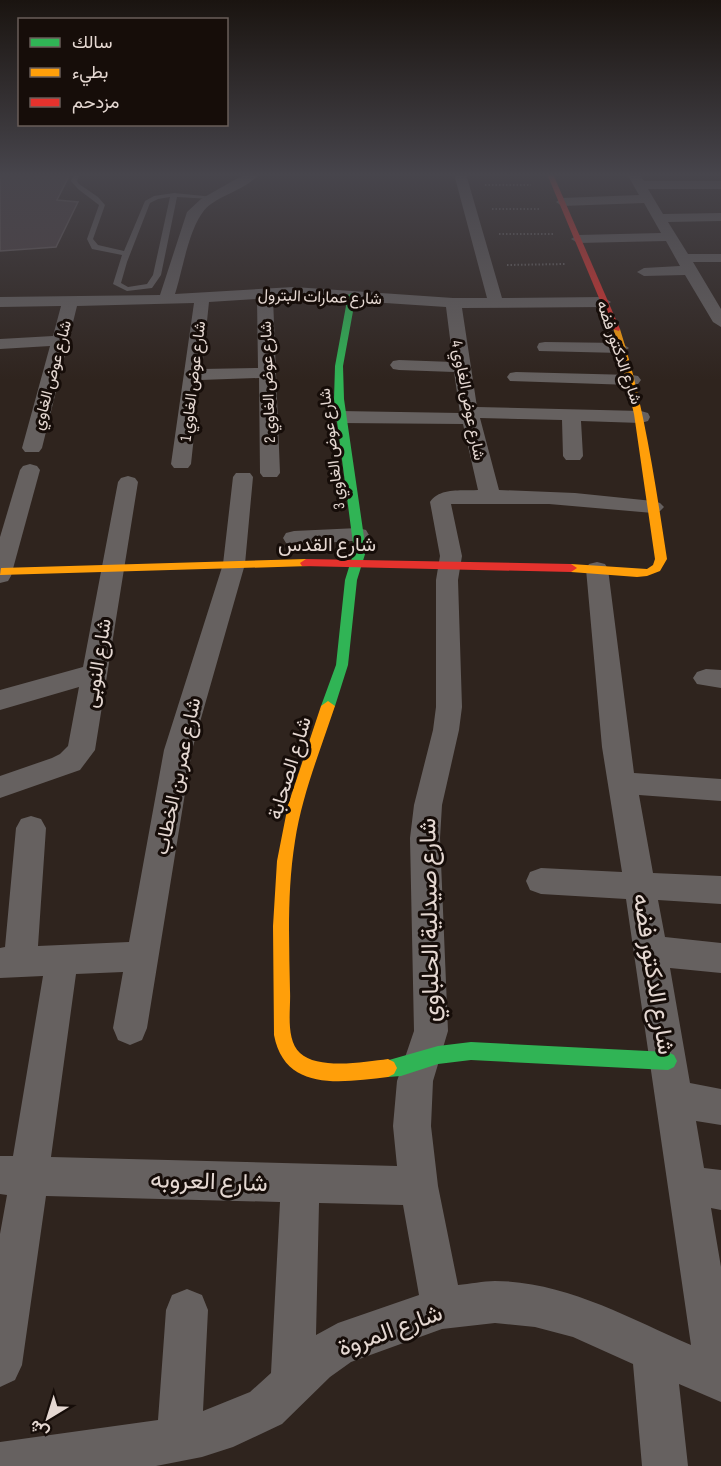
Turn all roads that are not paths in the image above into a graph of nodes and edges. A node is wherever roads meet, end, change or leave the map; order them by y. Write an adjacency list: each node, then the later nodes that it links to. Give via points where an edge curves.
1 (92, 242): 8 (lane, via 95,247)
2 (131, 242): 8 (lane)
3 (164, 242): 8 (lane, via 157,275 149,286 127,289 117,284)
4 (184, 242): 15 (street)
5 (479, 242): 21 (street)
6 (579, 242): 18 (street, شارع الدكتور فضه)
7 (675, 242): 10 (street)
8 (126, 254)
9 (721, 258): 10 (street)
10 (688, 264): 11 (street); 19 (street)
11 (644, 272)
12 (265, 292): 13 (street, شارع عمارات البترول); 14 (street, شارع عمارات البترول); 29 (street, شارع عوض الغاوي 2)
13 (352, 295): 20 (street, شارع عمارات البترول); 35 (street, شارع عوض الغاوي 3, via 339,366)
14 (202, 298): 15 (street, شارع عمارات البترول); 30 (street, شارع عوض الغاوي 1)
15 (166, 300): 17 (street, شارع عمارات البترول)
16 (0, 302): 17 (street, شارع عمارات البترول)
17 (70, 302): 23 (street, شارع عوض الغاوي)
18 (603, 302): 21 (street, شارع عمارات البترول); 26 (street, شارع الدكتور فضه)
19 (716, 302): 22 (street)
20 (453, 303): 21 (street, شارع عمارات البترول); 28 (street, شارع عوض الغاوي 4)
21 (496, 303)
22 (721, 322)
23 (60, 341): 24 (street); 37 (street, شارع عوض الغاوي)
24 (0, 344)
25 (544, 347): 26 (street)
26 (621, 348): 32 (street, شارع الدكتور فضه)
27 (399, 365): 28 (street)
28 (461, 367): 34 (street, شارع عوض الغاوي 4)
29 (267, 373): 30 (street); 41 (street, شارع عوض الغاوي 2)
30 (192, 375): 39 (street, شارع عوض الغاوي 1)
31 (516, 377): 32 (street)
32 (632, 380): 36 (street, شارع الدكتور فضه)
33 (571, 415): 34 (street); 36 (street); 38 (street)
34 (470, 416): 35 (street); 44 (street, شارع عوض الغاوي 4)
35 (340, 417): 46 (street, شارع عوض الغاوي 3)
36 (641, 417): 45 (street, شارع الدكتور فضه)
37 (32, 448)
38 (573, 456)
39 (181, 464)
40 (30, 470): 54 (street)
41 (270, 473)
42 (243, 477): 49 (street, شارع عمر بن الخطاب)
43 (128, 482): 51 (street, شارع النوبى)
44 (490, 496): 45 (street); 50 (street, شارع صيدلية الحلباوي, via 446,498 440,502)
45 (653, 507): 53 (street, شارع الدكتور فضه, via 661,559)
46 (358, 535): 47 (street); 48 (street, شارع عوض الغاوي 3, via 360,551)
47 (294, 538)
48 (355, 563): 49 (street, شارع القدس); 50 (street, شارع القدس); 70 (street, شارع الصحابة, via 342,665 291,821 281,926 286,1048 292,1058 313,1070 379,1071)
49 (234, 564): 51 (street, شارع القدس); 65 (street, شارع عمر بن الخطاب, via 178,750)
50 (450, 566): 52 (street, شارع القدس); 70 (street, شارع صيدلية الحلباوي, via 449,707 425,838 431,1023)
51 (113, 568): 54 (street, شارع القدس); 55 (street, شارع النوبى)
52 (597, 569): 53 (street, شارع القدس); 57 (street, شارع الدكتور فضه)
53 (652, 571)
54 (1, 574)
55 (94, 673): 56 (street); 58 (street, شارع النوبى, via 84,741 76,757 62,766)
56 (0, 699)
57 (622, 783): 59 (street); 62 (street, شارع الدكتور فضه)
58 (0, 787)
59 (721, 790)
60 (31, 828): 68 (street)
61 (541, 882): 62 (street)
62 (640, 886): 63 (street); 64 (street, شارع الدكتور فضه)
63 (721, 890)
64 (651, 951): 66 (street); 71 (street, شارع الدكتور فضه)
65 (142, 956): 67 (street); 69 (street, شارع عمر بن الخطاب)
66 (721, 958)
67 (62, 960): 68 (street); 74 (street)
68 (10, 963)
69 (130, 1028)
70 (422, 1061): 71 (street, via 454,1052 489,1051); 76 (street, شارع صيدلية الحلباوي, via 412,1102)
71 (668, 1061): 72 (street, شارع الدكتور فضه)
72 (674, 1099): 73 (street); 77 (street, شارع الدكتور فضه)
73 (721, 1107)
74 (15, 1175): 75 (street, شارع العروبه); 81 (street)
75 (300, 1183): 76 (street, شارع العروبه); 83 (street)
76 (419, 1186): 78 (street, شارع صيدلية الحلباوي)
77 (704, 1187): 82 (street, شارع الدكتور فضه)
78 (442, 1308): 80 (street, شارع المروة, via 495,1302 535,1306 614,1331); 83 (street, شارع المروة, via 338,1346)
79 (187, 1310): 84 (street)
80 (654, 1352): 82 (street, شارع المروة); 86 (street)
81 (0, 1365)
82 (719, 1380)
83 (293, 1384): 84 (street, شارع المروة, via 266,1408 232,1424)
84 (179, 1438): 85 (street, شارع المروة)
85 (0, 1465)
86 (665, 1466)

